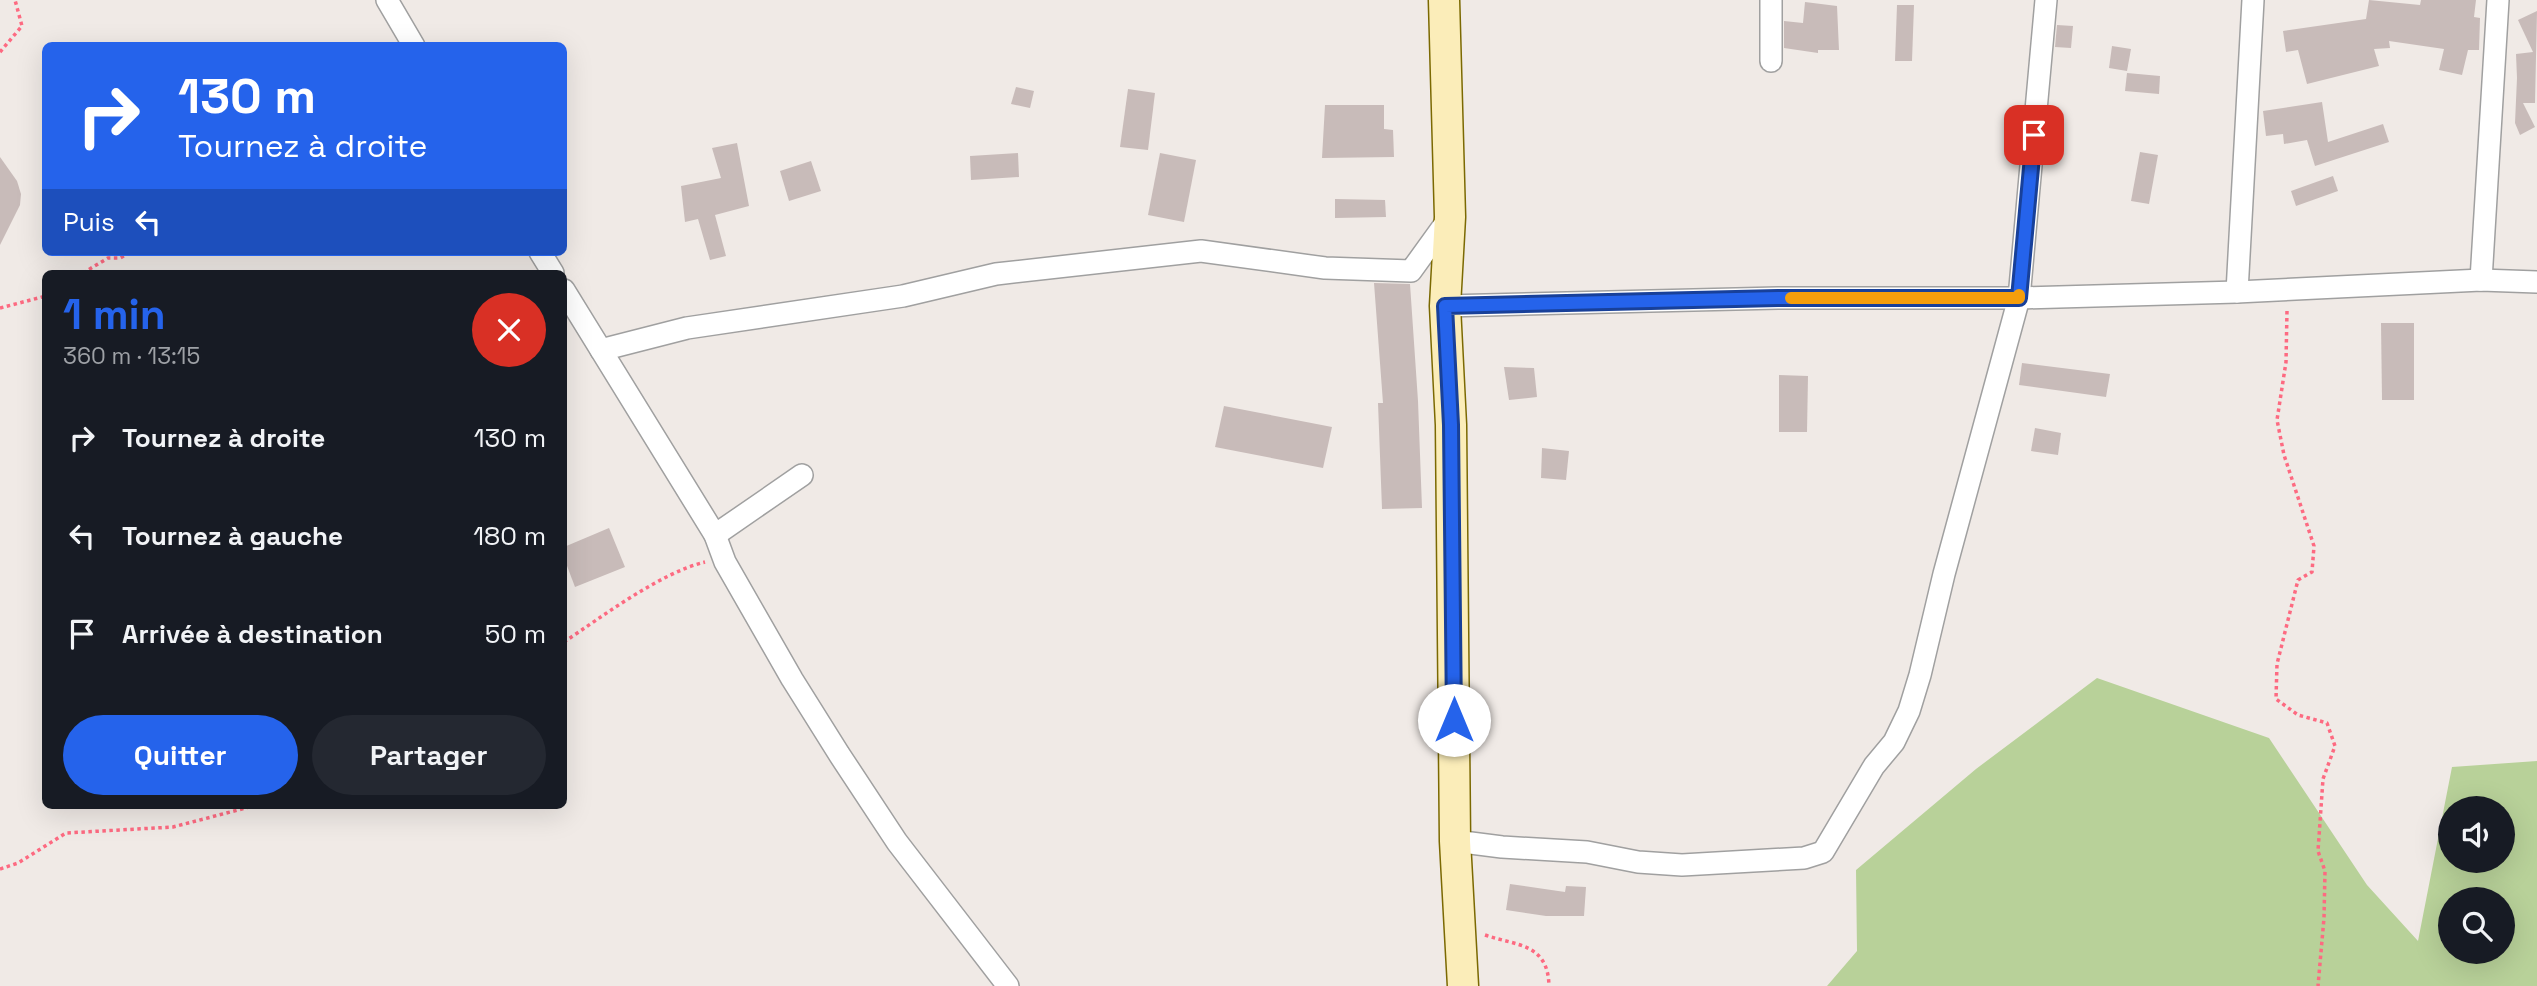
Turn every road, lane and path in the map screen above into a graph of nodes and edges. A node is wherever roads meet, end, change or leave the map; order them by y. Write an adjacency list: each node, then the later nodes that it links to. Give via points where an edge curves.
1 (15, 0): 9 (path, via 22,26)
2 (387, 0): 8 (street)
3 (1444, 0): 11 (main road)
4 (1771, 0): 10 (street)
5 (2046, 0): 20 (street)
6 (2253, 0): 17 (street)
7 (2498, 0): 14 (street)
8 (412, 42)
9 (0, 52)
10 (1771, 61)
11 (1450, 217): 21 (main road); 23 (street, via 1411,271 1325,268 1201,251 996,274 902,296 687,328)
12 (124, 256): 13 (path, via 108,258)
13 (88, 270)
14 (2481, 280): 15 (street); 16 (street)
15 (2537, 282)
16 (2277, 290): 17 (street); 35 (path, via 2287,308 2286,362 2277,421 2314,546 2312,572 2298,580 2277,664 2276,699 2298,715 2328,723 2335,746 2323,779 2318,851 2325,871 2324,918)
17 (2237, 292): 20 (street)
18 (567, 295): 23 (street)
19 (42, 297): 22 (path)
20 (2019, 298): 21 (street); 29 (street, via 1909,711 1824,852 1804,858 1682,864)
21 (1445, 306): 29 (main road, via 1451,425)
22 (0, 308)
23 (601, 350): 25 (street)
24 (802, 474): 25 (street)
25 (715, 535): 26 (street)
26 (725, 562): 27 (path, via 692,565); 32 (street, via 792,680 897,842)
27 (567, 640)
28 (242, 809): 30 (path, via 173,827 66,833)
29 (1455, 841): 31 (main road)
30 (0, 869)
31 (1460, 926): 33 (main road); 34 (path, via 1531,948 1545,963)
32 (1008, 986)
33 (1462, 986)
34 (1549, 986)
35 (2318, 986)

